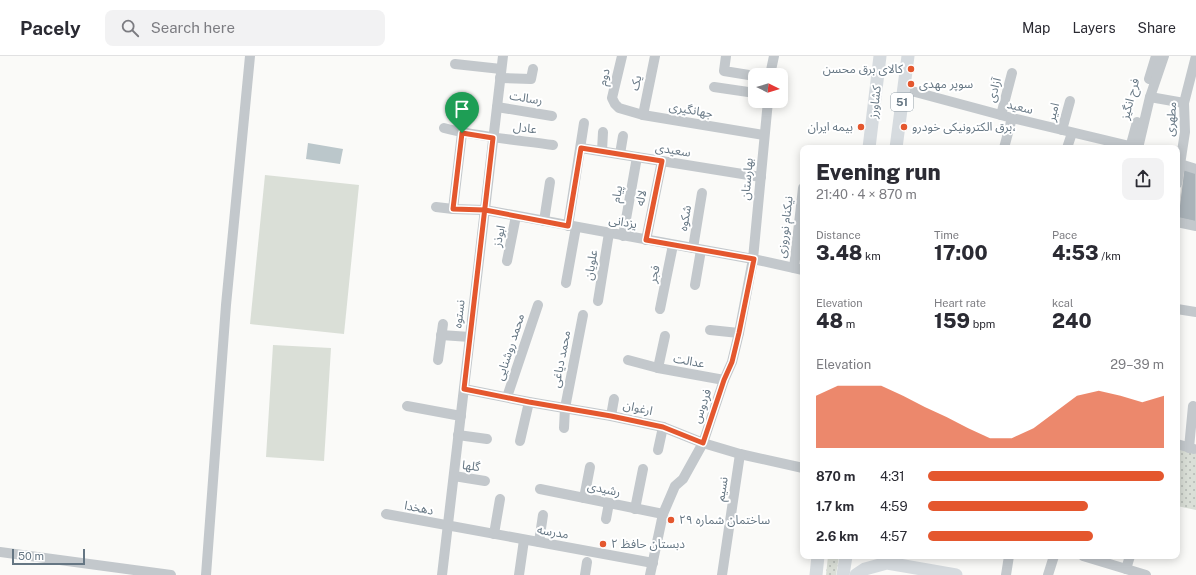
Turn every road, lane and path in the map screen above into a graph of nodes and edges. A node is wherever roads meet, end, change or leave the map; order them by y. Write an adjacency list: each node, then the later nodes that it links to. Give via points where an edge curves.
1 (250, 56): 142 (street, via 226,305)
2 (503, 56): 14 (street, نستوه)
3 (622, 56): 23 (street, دوم, via 612,98)
4 (655, 56): 26 (street, یک)
5 (726, 56): 16 (street, via 724,71)
6 (774, 56): 12 (street)
7 (880, 56): 39 (main road, کشاورز / 51)
8 (908, 56): 18 (main road, 51)
9 (1196, 56): 22 (street, مطهری)
10 (1158, 57): 20 (street); 45 (street, فرح انگیز)
11 (455, 64): 14 (street)
12 (771, 68)
13 (533, 69): 14 (street, via 531,79)
14 (501, 73): 24 (street, نستوه)
15 (1012, 73): 27 (street, آزادی)
16 (748, 75)
17 (714, 87): 19 (street)
18 (904, 89): 27 (street, سعید); 40 (main road, 51)
19 (748, 92)
20 (1150, 97): 22 (street); 44 (street)
21 (1070, 100): 32 (street, امیر)
22 (1184, 103): 51 (street, مطهری, via 1185,132)
23 (615, 104): 26 (street, جهانگیری, via 619,108)
24 (497, 107): 28 (street, رسالت); 37 (street, نستوه)
25 (767, 108): 35 (street, بهارستان)
26 (643, 115): 35 (street, جهانگیری)
27 (1001, 115): 29 (street, سعید)
28 (552, 116)
29 (1012, 118): 32 (street, سعید); 41 (street)
30 (584, 123): 46 (street)
31 (444, 128): 34 (street, عادل)
32 (1067, 131): 42 (street, امیر); 43 (street, سعید)
33 (603, 132): 47 (street)
34 (462, 133): 37 (street, عادل); 57 (street)
35 (764, 135): 53 (street, بهارستان)
36 (623, 136): 48 (street)
37 (493, 138): 38 (street, عادل); 58 (street, نستوه)
38 (553, 145)
39 (869, 145)
40 (896, 145)
41 (1005, 145)
42 (1067, 145)
43 (1126, 145)
44 (1135, 145)
45 (1135, 145)
46 (581, 148): 47 (street, سعیدی); 62 (street)
47 (602, 151): 48 (street, سعیدی)
48 (620, 154): 49 (street, سعیدی)
49 (636, 157): 50 (street, سعیدی); 65 (street, پیام)
50 (662, 161): 53 (street, سعیدی); 67 (street, لاله)
51 (1180, 164): 52 (street)
52 (1196, 169)
53 (760, 177): 70 (street, بهارستان)
54 (550, 182): 60 (street)
55 (702, 193): 69 (street, شکوه)
56 (436, 207): 57 (street, یزدانی)
57 (453, 209): 58 (street, یزدانی)
58 (485, 210): 59 (street, یزدانی); 86 (street, نستوه)
59 (516, 216): 60 (street, یزدانی); 71 (street, ابوذز)
60 (544, 221): 62 (street, یزدانی)
61 (1180, 223): 63 (street)
62 (572, 226): 64 (street, یزدانی); 73 (street)
63 (1196, 226)
64 (609, 233): 65 (street, یزدانی); 75 (street, علویان)
65 (623, 236): 67 (street, یزدانی)
66 (800, 237): 72 (street, نیکنام نوروزی)
67 (646, 240): 68 (street, یزدانی)
68 (673, 245): 69 (street, یزدانی); 77 (street, فجر)
69 (697, 249): 70 (street, یزدانی); 74 (street, شکوه)
70 (754, 259): 72 (street, یزدانی); 83 (street, فردوس)
71 (507, 261)
72 (798, 269)
73 (566, 283)
74 (695, 285)
75 (598, 301)
76 (538, 305): 92 (street, محمد روشنایی)
77 (660, 309)
78 (1180, 309): 79 (street)
79 (1196, 312)
80 (582, 315): 97 (street, محمد دیاغی)
81 (443, 324): 84 (street)
82 (710, 330): 83 (street)
83 (739, 333): 90 (street, فردوس, via 732,362)
84 (441, 335): 86 (street); 87 (street)
85 (664, 336): 89 (street, عدالت)
86 (470, 337): 91 (street, نستوه)
87 (438, 360)
88 (628, 360): 89 (street)
89 (658, 368): 90 (street, عدالت)
90 (724, 380): 105 (street, فردوس)
91 (464, 389): 92 (street, ارغوان); 98 (street, نستوه)
92 (507, 397): 94 (street, ارغوان)
93 (614, 399): 99 (street)
94 (529, 402): 97 (street, ارغوان); 104 (street)
95 (407, 406): 98 (street)
96 (1193, 406): 107 (street)
97 (565, 408): 99 (street, ارغوان); 101 (street, محمد دیاغی)
98 (461, 416): 102 (street, نستوه)
99 (611, 416): 100 (street, ارغوان)
100 (663, 427): 105 (street, ارغوان); 108 (street)
101 (564, 428)
102 (458, 435): 103 (street); 113 (street, نستوه)
103 (486, 439)
104 (520, 441)
105 (703, 443): 109 (street, ارغوان); 121 (street, فردوس, via 683,479 675,486)
106 (1180, 445): 107 (street)
107 (1193, 448)
108 (658, 450)
109 (740, 454): 111 (street, ارغوان); 147 (street, نسیم)
110 (590, 467): 116 (street)
111 (800, 467)
112 (643, 469): 119 (street)
113 (454, 476): 114 (street, گلها); 124 (street, نستوه)
114 (485, 481)
115 (540, 489): 116 (street, رشیدی)
116 (584, 498): 118 (street, رشیدی)
117 (500, 499): 125 (street)
118 (609, 503): 119 (street, رشیدی); 123 (street)
119 (635, 509): 121 (street, رشیدی)
120 (386, 514): 124 (street, دهخدا)
121 (663, 514): 138 (street, فردوس)
122 (543, 515): 127 (street)
123 (606, 519)
124 (448, 526): 125 (street, مدرسه); 143 (street, نستوه)
125 (494, 534): 126 (street, مدرسه)
126 (524, 540): 127 (street, مدرسه); 144 (street)
127 (539, 542): 138 (street, مدرسه)
128 (0, 552): 141 (street)
129 (818, 559): 148 (main road)
130 (846, 559): 149 (main road)
131 (882, 559): 150 (main road); 151 (main road)
132 (1008, 559): 152 (street)
133 (1015, 559): 153 (street)
134 (1053, 559): 154 (street)
135 (1093, 559): 139 (street)
136 (1129, 559): 139 (street)
137 (587, 562): 145 (street)
138 (653, 563): 146 (street, فردوس)
139 (1126, 569): 140 (street)
140 (1140, 574)
141 (171, 575)
142 (206, 575)
143 (442, 575)
144 (519, 575)
145 (585, 575)
146 (650, 575)
147 (722, 575)
148 (816, 575)
149 (843, 575)
150 (856, 575)
151 (956, 575)
152 (1006, 575)
153 (1013, 575)
154 (1048, 575)

